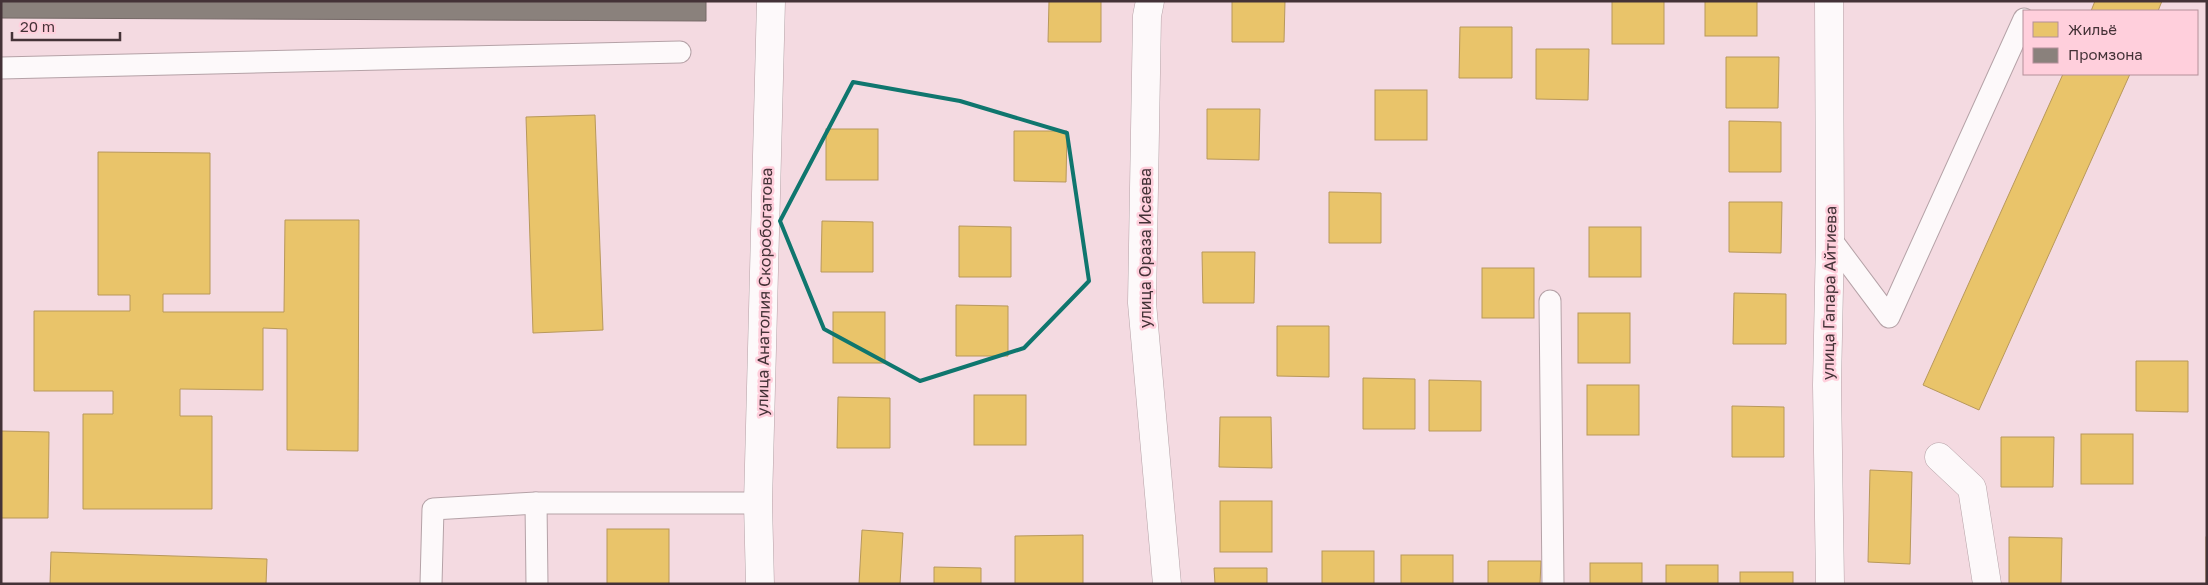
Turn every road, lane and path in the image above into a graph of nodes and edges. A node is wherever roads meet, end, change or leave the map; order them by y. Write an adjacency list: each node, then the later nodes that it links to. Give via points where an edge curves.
1 (771, 1): 11 (street, улица Анатолия Скоробогатова)
2 (1150, 1): 15 (street, улица Ораза Исаева, via 1147,16 1142,303)
3 (1829, 1): 7 (street, улица Гапара Айтиева)
4 (2023, 21): 7 (lane, via 1889,317)
5 (680, 52): 6 (lane)
6 (1, 68)
7 (1830, 238): 17 (street, улица Гапара Айтиева, via 1827,385)
8 (1550, 302): 16 (lane)
9 (1939, 457): 18 (street, via 1972,488)
10 (536, 503): 11 (lane); 12 (lane, via 433,509); 13 (lane)
11 (758, 503): 14 (street, улица Анатолия Скоробогатова)
12 (431, 584)
13 (537, 584)
14 (760, 584)
15 (1167, 584)
16 (1553, 584)
17 (1830, 584)
18 (1987, 584)

